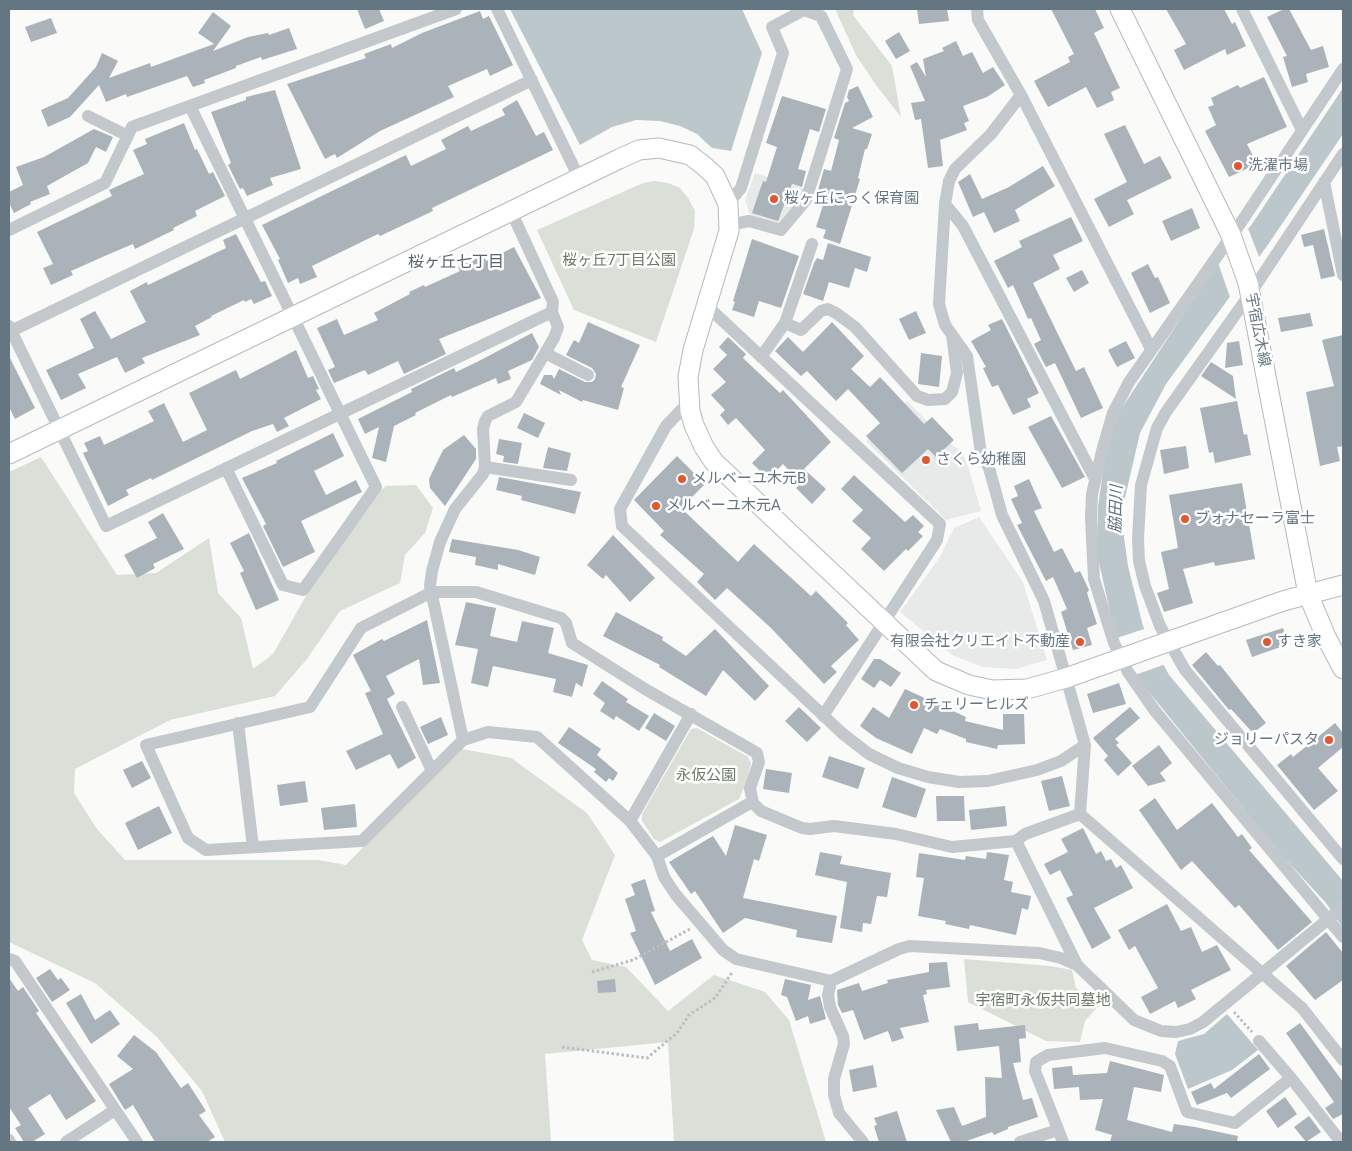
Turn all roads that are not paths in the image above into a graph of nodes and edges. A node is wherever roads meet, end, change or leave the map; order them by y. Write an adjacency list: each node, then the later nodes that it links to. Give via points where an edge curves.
1 (456, 9): 6 (street)
2 (497, 9): 8 (street)
3 (977, 9): 9 (street, via 978,20)
4 (1120, 9): 23 (street, 宇宿広木線)
5 (1242, 9): 12 (street)
6 (441, 11): 10 (street)
7 (1343, 68): 12 (street)
8 (532, 80): 15 (street); 20 (street)
9 (1021, 95): 18 (street, via 991,134 954,169); 33 (street)
10 (190, 106): 13 (street, via 132,127); 20 (street)
11 (88, 116): 13 (street)
12 (1302, 130): 23 (street)
13 (128, 136): 22 (street, via 105,183)
14 (1343, 154): 16 (street)
15 (579, 178): 17 (street, via 639,150 676,150 690,155 715,176); 19 (street)
16 (1324, 182): 25 (street); 26 (street)
17 (728, 204): 21 (street); 21 (street, via 741,188 783,53 772,27 804,10 822,16 847,69 806,200 781,230 749,221)
18 (945, 204): 32 (street, via 939,304 945,325); 43 (street, via 963,226)
19 (511, 211): 28 (street, via 553,302); 29 (street)
20 (245, 218): 29 (street); 31 (street)
21 (729, 225): 27 (street)
22 (9, 230)
23 (1232, 238): 26 (street, 宇宿広木線); 33 (street)
24 (812, 244): 30 (street)
25 (1343, 275)
26 (1249, 289): 47 (street, 宇宿広木線); 49 (street, via 1157,428 1141,485 1139,561)
27 (707, 306): 35 (street); 37 (street, via 688,377)
28 (552, 312): 34 (street, via 558,328); 38 (street)
29 (292, 317): 38 (street); 39 (street)
30 (785, 323): 32 (street, via 801,330 821,311 836,312 855,327 917,396 938,401 945,399 955,384 957,373); 35 (street)
31 (10, 329): 39 (street)
32 (952, 335): 52 (street, via 967,356 981,453 989,468 1002,515 1038,586)
33 (1151, 349): 43 (street, via 1113,413)
34 (545, 353): 36 (street); 41 (street, via 516,402 488,416 485,421)
35 (761, 357): 48 (street, via 940,524 937,540)
36 (588, 375)
37 (689, 402): 48 (street, via 694,425 714,462); 55 (street, via 666,426 620,509 622,526)
38 (340, 414): 42 (street); 42 (street, via 376,487 303,590 283,585)
39 (60, 430): 40 (street); 42 (street, via 106,526)
40 (9, 454)
41 (485, 466): 44 (street); 46 (street, via 483,474 455,509 446,527 432,571)
42 (226, 468)
43 (1095, 479): 50 (street, via 1091,517 1094,579 1105,617)
44 (571, 480)
45 (1343, 585): 47 (street)
46 (432, 592): 54 (street, via 476,592 561,618 566,623 572,643); 56 (street, via 361,628 310,707); 57 (street)
47 (1308, 594): 49 (street); 51 (street, 宇宿広木線)
48 (883, 624): 52 (street, via 936,671 968,685 1010,691); 55 (street)
49 (1166, 642): 50 (street); 66 (street, via 1185,670)
50 (1123, 657): 52 (street); 68 (street, via 1138,689)
51 (1343, 669)
52 (1066, 678): 58 (street)
53 (402, 707): 59 (street)
54 (691, 714): 60 (street, via 757,753 759,762 750,788); 62 (street)
55 (823, 716): 58 (street, via 869,754 898,768 959,782 988,781 1037,770 1061,761)
56 (238, 723): 64 (street); 64 (street, via 146,745 188,838 206,850)
57 (463, 740): 59 (street); 62 (street, via 488,732 537,737)
58 (1085, 745): 61 (street)
59 (432, 771): 64 (street, via 362,841)
60 (752, 802): 63 (street, via 761,810 810,829 834,826 896,834 952,847); 65 (street)
61 (1080, 814): 63 (street, via 1024,834); 72 (street)
62 (630, 821): 65 (street)
63 (1016, 841): 71 (street)
64 (253, 847)
65 (657, 856): 73 (street, via 664,877 723,950 736,959)
66 (1343, 859)
67 (1343, 907): 68 (street)
68 (1330, 918): 69 (street); 72 (street)
69 (1343, 937)
70 (9, 959): 77 (street, via 15,961)
71 (1077, 965): 72 (street, via 1134,1020 1161,1031 1176,1032 1203,1022); 73 (street, via 1039,954 910,946)
72 (1262, 973): 75 (street, via 1302,1008)
73 (831, 981): 81 (street, via 830,1007 844,1044 834,1079 834,1095 839,1113)
74 (1259, 1041): 76 (street)
75 (1343, 1060)
76 (1291, 1078): 78 (street, via 1235,1123 1187,1112 1170,1066 1162,1061 1105,1048 1048,1055 1036,1062 1035,1071); 84 (street)
77 (115, 1110): 79 (street); 80 (street)
78 (1058, 1130): 82 (street); 83 (street)
79 (66, 1142)
80 (137, 1142)
81 (863, 1142)
82 (1020, 1142)
83 (1064, 1142)
84 (1341, 1142)

